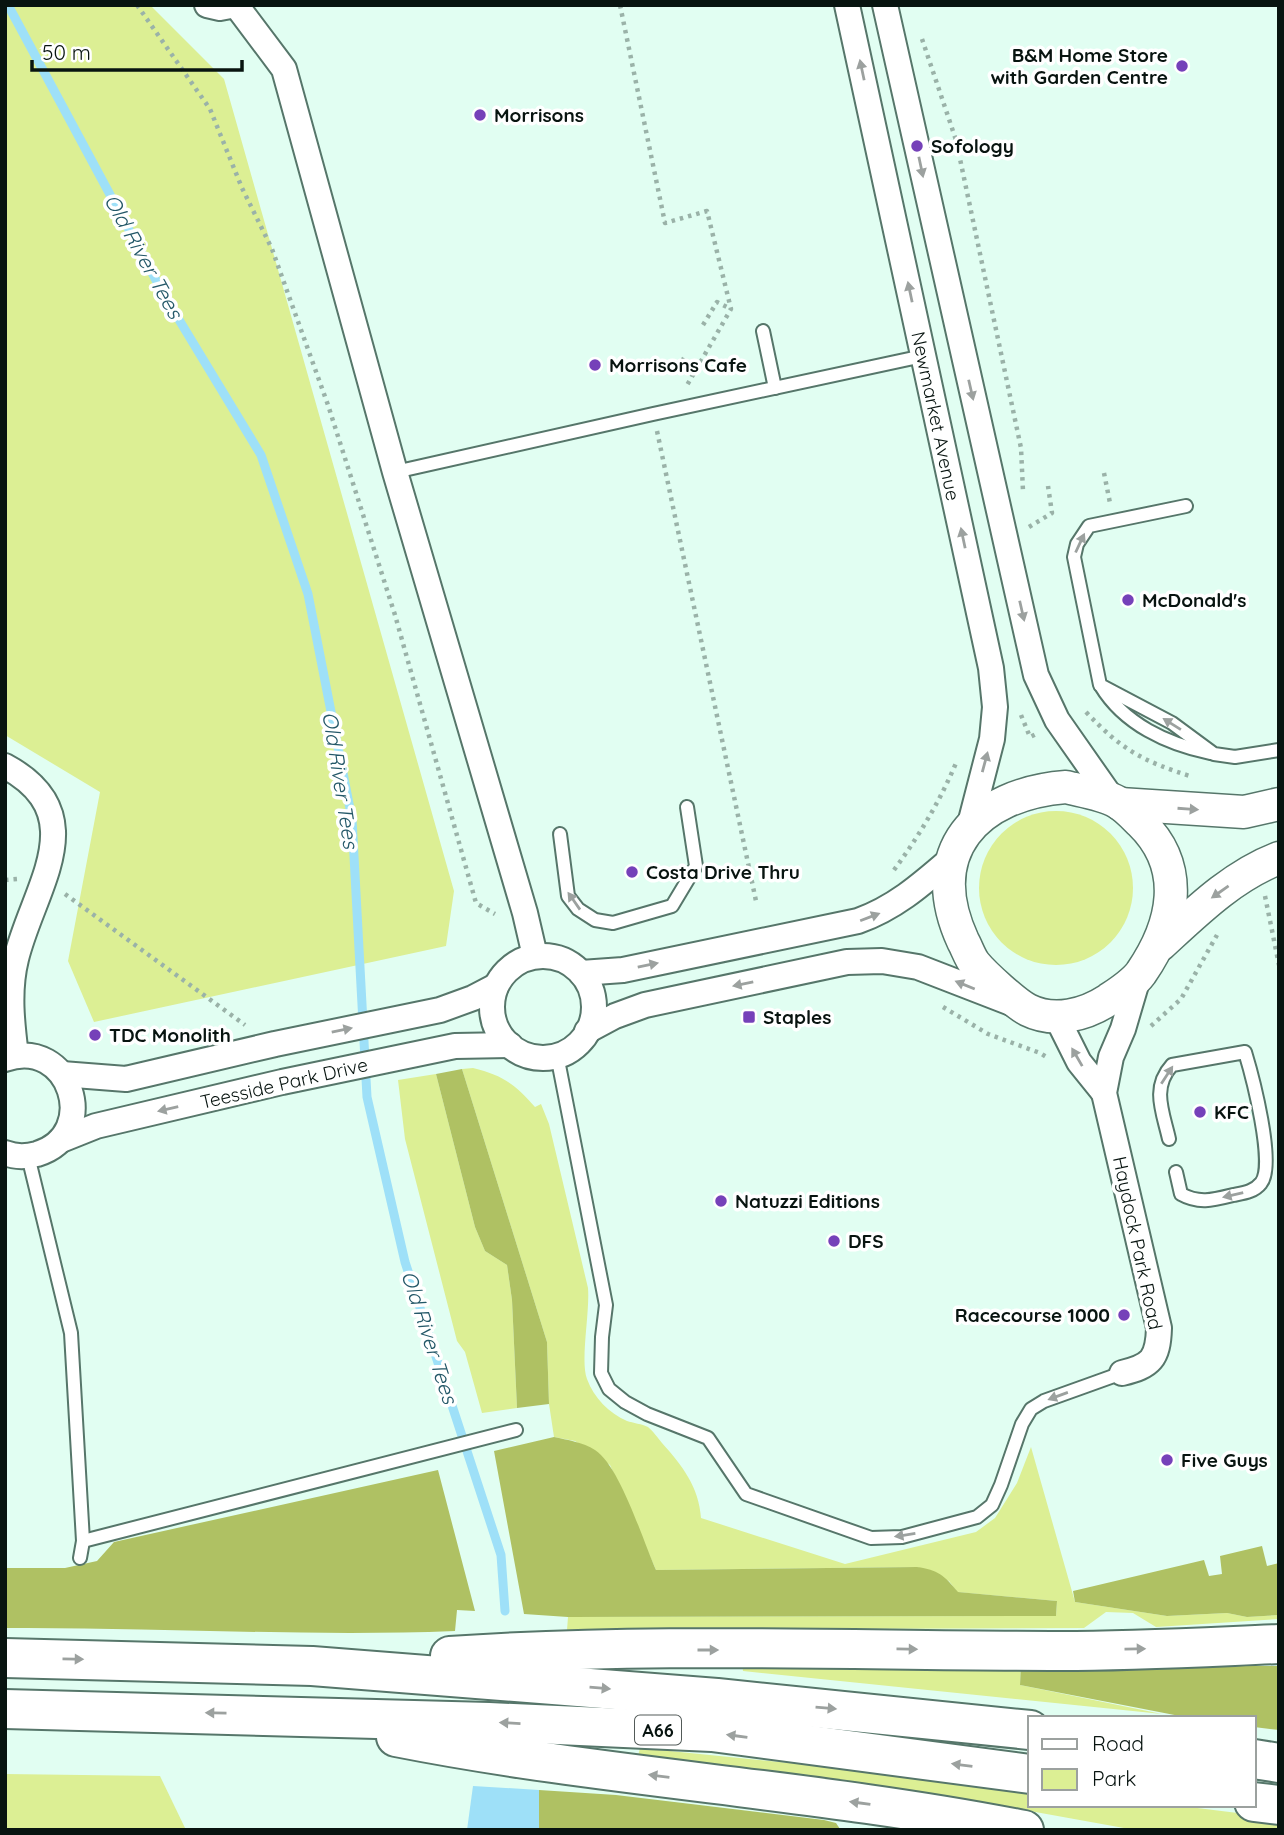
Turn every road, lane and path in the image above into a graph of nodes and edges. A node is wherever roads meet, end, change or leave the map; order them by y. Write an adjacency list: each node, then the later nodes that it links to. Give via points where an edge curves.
1 (137, 5): 34 (path, via 210,108 272,249 396,615 476,904)
2 (207, 5): 3 (street)
3 (236, 5): 17 (street, via 284,69)
4 (620, 5): 8 (path, via 665,223 708,211)
5 (847, 5): 11 (street, Newmarket Avenue, one-way to 5)
6 (885, 5): 24 (street, Newmarket Avenue, one-way to 24, via 1036,675 1057,720)
7 (921, 38): 19 (path, via 956,140 1021,448)
8 (731, 309): 9 (path, via 717,302); 13 (path)
9 (703, 325)
10 (763, 331): 14 (lane)
11 (923, 356): 14 (lane); 27 (street, Newmarket Avenue, one-way to 11, via 992,739 995,707 991,668)
12 (684, 358): 13 (path, via 678,368)
13 (693, 375): 15 (path)
14 (775, 388): 16 (lane)
15 (683, 392)
16 (653, 414): 17 (lane); 32 (path)
17 (395, 472): 36 (street)
18 (1048, 486): 21 (path, via 1052,513 1025,530)
19 (1024, 502)
20 (1186, 506): 22 (lane, one-way to 20, via 1235,757 1214,754 1172,723 1100,685 1074,557 1077,544 1089,526)
21 (1025, 516)
22 (1279, 750)
23 (5, 766): 31 (street, via 35,786 52,816 54,836)
24 (1117, 802): 25 (street, one-way to 25, via 1244,812); 27 (street, via 1066,787 1044,788 999,804); 35 (street, via 1148,830 1171,879 1171,908)
25 (1279, 804)
26 (687, 807): 28 (lane, one-way to 28, via 696,866 672,906 613,923 595,920 568,895)
27 (969, 828): 30 (street)
28 (560, 834)
29 (1279, 858): 35 (street, one-way to 35, via 1259,866 1205,903)
30 (951, 859): 38 (street, one-way to 30, via 623,970 858,921 879,914); 41 (street, via 948,888 952,916 975,964)
31 (44, 881): 43 (path); 46 (street, via 16,959)
32 (756, 901)
33 (1267, 910): 37 (path)
34 (495, 914)
35 (1156, 948): 39 (street)
36 (535, 956): 38 (street, via 560,958); 40 (street, via 512,966)
37 (1279, 965)
38 (581, 973): 42 (street, via 594,1007)
39 (1138, 978): 41 (street, via 1100,1006 1079,1014); 48 (street)
40 (496, 986): 43 (street, Teesside Park Drive, one-way to 40, via 440,1010); 44 (street, via 492,1012 501,1036)
41 (1042, 1013): 42 (street, one-way to 42, via 918,967 883,961 847,962 645,1005); 48 (street, one-way to 41)
42 (587, 1031): 45 (street, via 569,1050)
43 (269, 1045): 47 (street, Teesside Park Drive, via 126,1079)
44 (510, 1045): 45 (street, via 532,1056); 50 (street, Teesside Park Drive, one-way to 50, via 455,1046 282,1082 96,1126)
45 (557, 1055): 53 (lane, one-way to 45, via 1031,1409 992,1505 977,1517 902,1537 872,1538 746,1494 708,1438 625,1402 609,1389 601,1373 606,1305)
46 (10, 1058): 47 (street, via 33,1056)
47 (62, 1074): 50 (street, via 73,1095 72,1119)
48 (1104, 1093): 53 (street, Haydock Park Road, via 1159,1328 1154,1355 1144,1368)
49 (1170, 1139): 52 (lane, one-way to 52, via 1158,1093 1165,1072 1172,1065 1245,1052 1268,1161 1262,1182 1252,1191 1193,1200 1181,1194)
50 (61, 1140): 51 (street, Teesside Park Drive, via 46,1151)
51 (17, 1155): 55 (lane, via 71,1333)
52 (1176, 1171)
53 (1122, 1373)
54 (516, 1430): 55 (lane)
55 (83, 1541): 56 (lane)
56 (80, 1558)
57 (1278, 1644): 59 (highway, A66, one-way to 57, via 527,1651 1062,1651)
58 (5, 1658): 59 (highway, A66, one-way to 59)
59 (312, 1665): 62 (highway, A66, one-way to 62)
60 (5, 1709): 61 (highway, A66, one-way to 60)
61 (284, 1715): 65 (highway, A66, one-way to 61, via 712,1732); 68 (highway, A66, one-way to 61, via 482,1754)
62 (1028, 1730)
63 (1256, 1759): 64 (highway)
64 (1279, 1763)
65 (1028, 1774)
66 (1256, 1802): 67 (highway)
67 (1279, 1805)
68 (1024, 1830)

